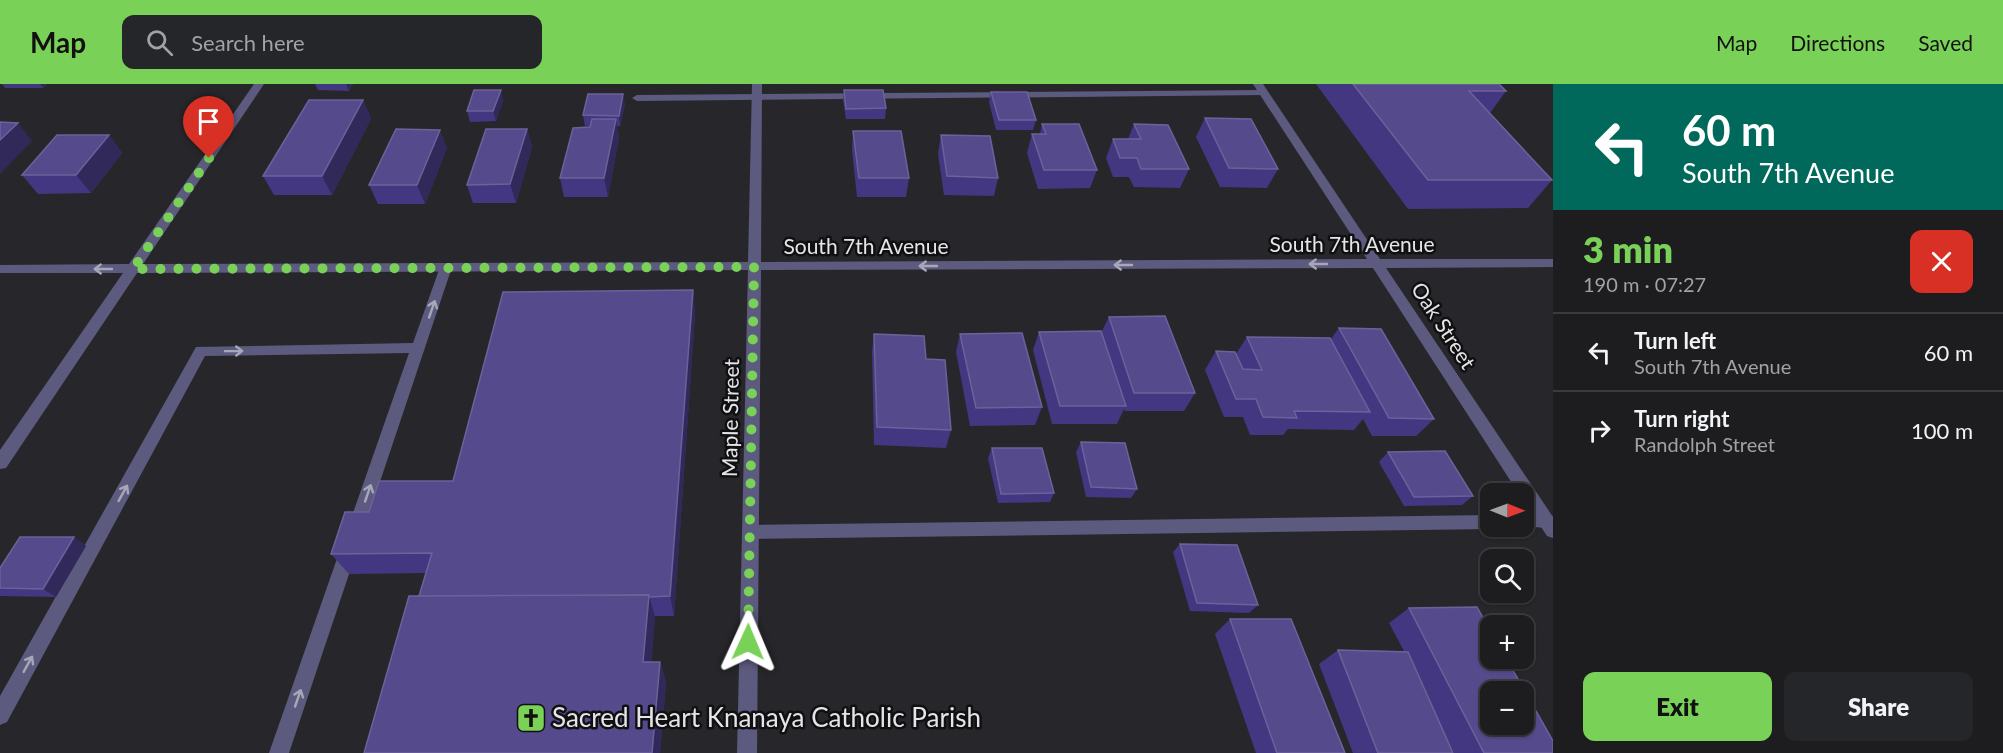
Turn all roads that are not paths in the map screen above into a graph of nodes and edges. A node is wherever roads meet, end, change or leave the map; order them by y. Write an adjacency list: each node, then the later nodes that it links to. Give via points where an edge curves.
1 (260, 84): 10 (street)
2 (1261, 88): 3 (street); 6 (street, Oak Street)
3 (757, 90): 4 (street); 8 (street, Maple Street)
4 (637, 98)
5 (1553, 263): 6 (street, South 7th Avenue)
6 (1377, 264): 8 (street, South 7th Avenue, one-way to 8); 15 (street, Oak Street)
7 (446, 267): 8 (street, South 7th Avenue); 10 (street, South 7th Avenue); 11 (street, one-way to 7)
8 (754, 267): 16 (street, Maple Street)
9 (0, 269): 10 (street, South 7th Avenue, one-way to 9)
10 (133, 269): 12 (street)
11 (418, 348): 17 (street, one-way to 11, via 201,351); 18 (street, one-way to 11)
12 (0, 463)
13 (1480, 522): 16 (street)
14 (1534, 523): 15 (street)
15 (1550, 526)
16 (750, 532): 19 (street, Maple Street)
17 (0, 715)
18 (279, 753)
19 (747, 753)

